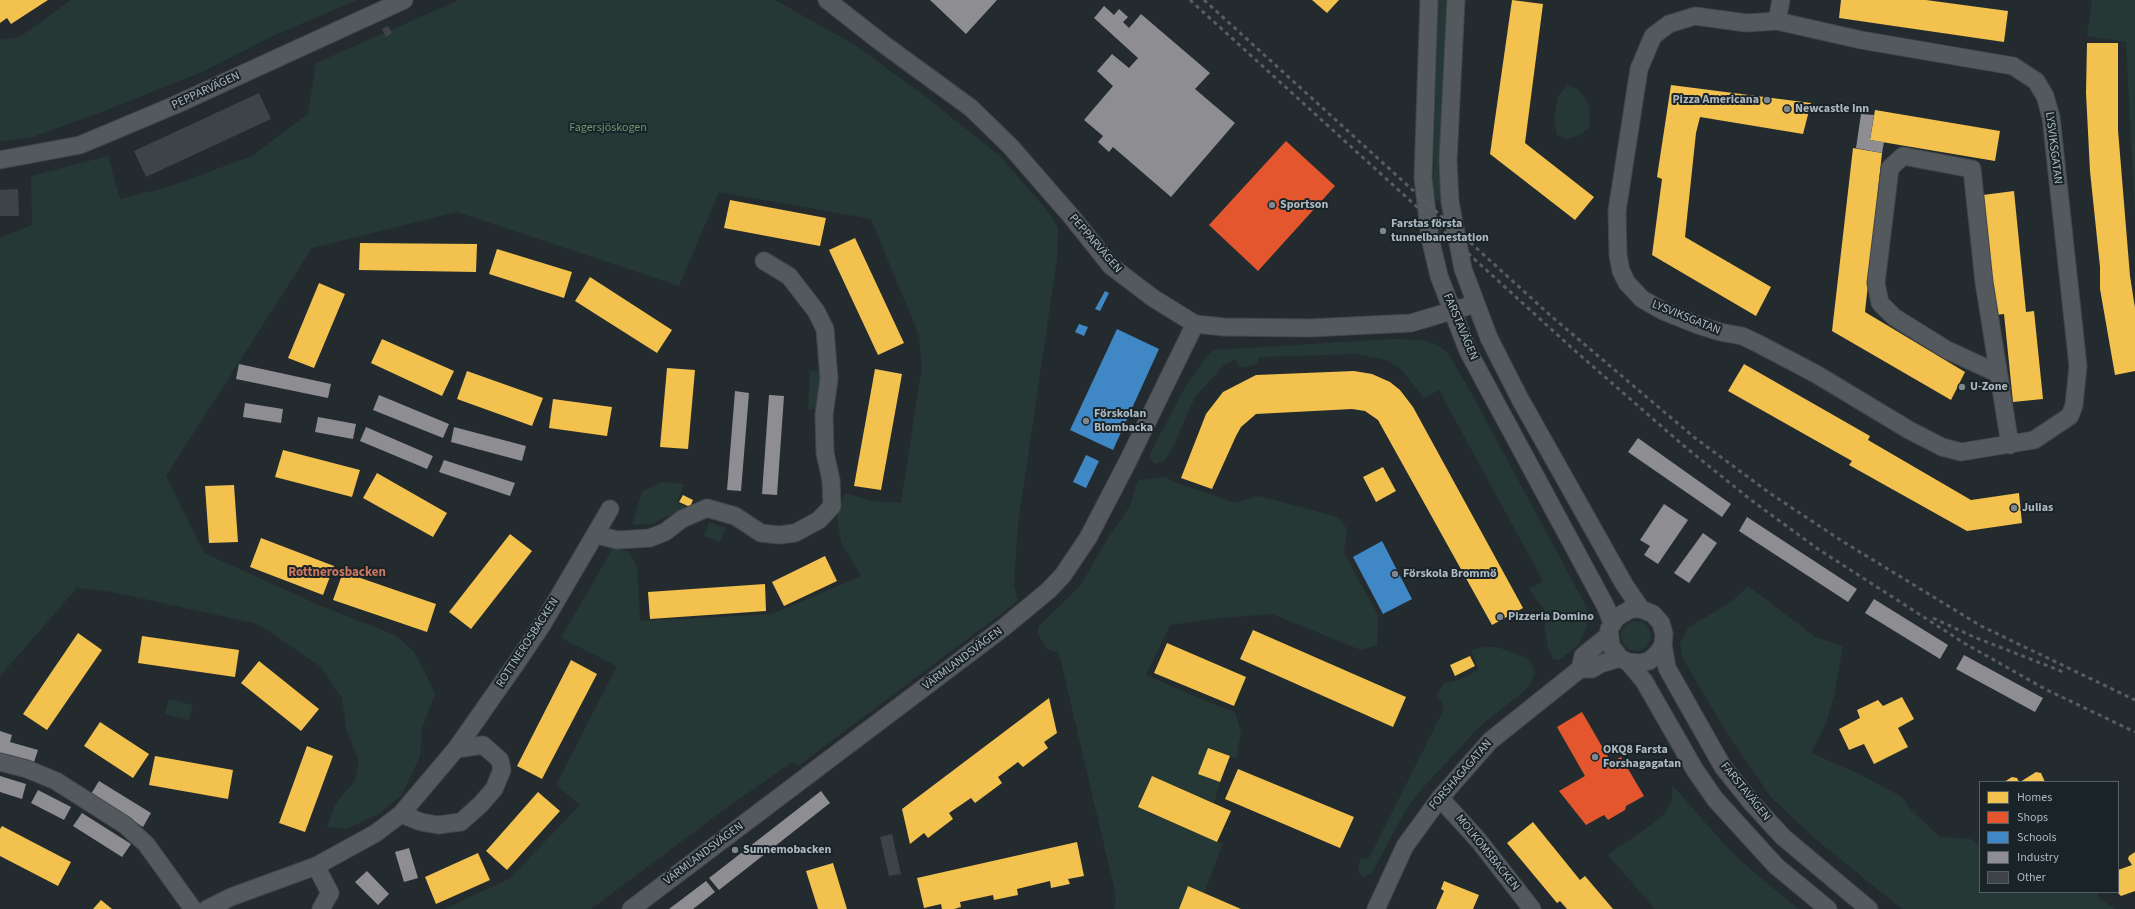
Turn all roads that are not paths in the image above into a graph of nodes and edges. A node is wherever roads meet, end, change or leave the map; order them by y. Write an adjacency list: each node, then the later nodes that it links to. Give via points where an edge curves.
1 (404, 0): 7 (street, PEPPARVÄGEN, via 175,106 80,145)
2 (827, 0): 11 (street, PEPPARVÄGEN, via 971,108 1011,147 1111,266 1153,298)
3 (1429, 0): 10 (street, FARSTAVÄGEN, via 1423,178 1430,238)
4 (1456, 0): 9 (street, FARSTAVÄGEN, via 1448,161 1450,202 1463,269)
5 (1781, 0): 6 (street)
6 (1778, 21): 13 (street, LYSVIKSGATAN, via 1861,40 2012,66 2036,81 2045,96 2051,117 2078,366 2076,390 2070,416 2034,440); 13 (street, LYSVIKSGATAN, via 1746,23 1695,16 1669,24 1653,36 1639,69 1617,211 1618,255 1621,271 1627,283 1642,299 1663,311 1720,332 1742,336 1784,356 1942,447 1961,452)
7 (0, 160)
8 (764, 261): 15 (street, via 789,276 816,311 825,329 829,379 824,415 825,453 831,480 832,506 813,524 795,533 779,535 761,533 735,516 707,508 650,538 617,540)
9 (1475, 304): 10 (street, PEPPARVÄGEN); 16 (street, FARSTAVÄGEN, via 1520,399 1624,584)
10 (1451, 312): 11 (street, PEPPARVÄGEN, via 1422,321 1310,328); 17 (street, FARSTAVÄGEN, via 1468,351 1606,607)
11 (1195, 324): 29 (street, VÄRMLANDSVÄGEN, via 1091,532 1063,575 1049,590 998,632)
12 (1997, 373): 12 (street, via 1948,350 1894,317 1880,303 1876,284 1890,168 1903,156 1972,169); 13 (street)
13 (2010, 445)
14 (610, 509): 15 (street, ROTTNEROSBACKEN)
15 (597, 535): 21 (street, ROTTNEROSBACKEN, via 542,626)
16 (1641, 609): 17 (street, via 1631,609 1622,613); 18 (street, FARSTAVÄGEN, via 1653,614 1661,623)
17 (1610, 629): 19 (street, FARSTAVÄGEN, via 1611,646); 20 (street, FORSHAGAGATAN, via 1583,656)
18 (1663, 645): 19 (street, via 1649,661 1639,663); 33 (street, FARSTAVÄGEN, via 1667,668 1723,767 1783,837)
19 (1624, 660): 20 (street, FORSHAGAGATAN, via 1600,664 1592,669); 32 (street, FARSTAVÄGEN, via 1644,681 1695,770 1715,799 1776,866)
20 (1580, 669): 23 (street, FORSHAGAGATAN, via 1490,741)
21 (456, 749): 24 (street, ROTTNEROSBACKEN); 24 (street, via 483,745 500,760 502,770 494,789 461,822 438,825 420,822)
22 (0, 762): 26 (street, via 27,769 56,781 125,825 146,844)
23 (1440, 798): 30 (street, FORSHAGAGATAN, via 1405,846); 31 (street, MOLKOMSBACKEN, via 1458,816)
24 (401, 814): 25 (street, ROTTNEROSBACKEN, via 376,833)
25 (316, 866): 27 (street, ROTTNEROSBACKEN, via 231,897); 28 (street, via 330,893)
26 (193, 909)
27 (207, 909)
28 (321, 909)
29 (631, 909)
30 (1376, 909)
31 (1532, 909)
32 (1828, 909)
33 (1869, 909)

